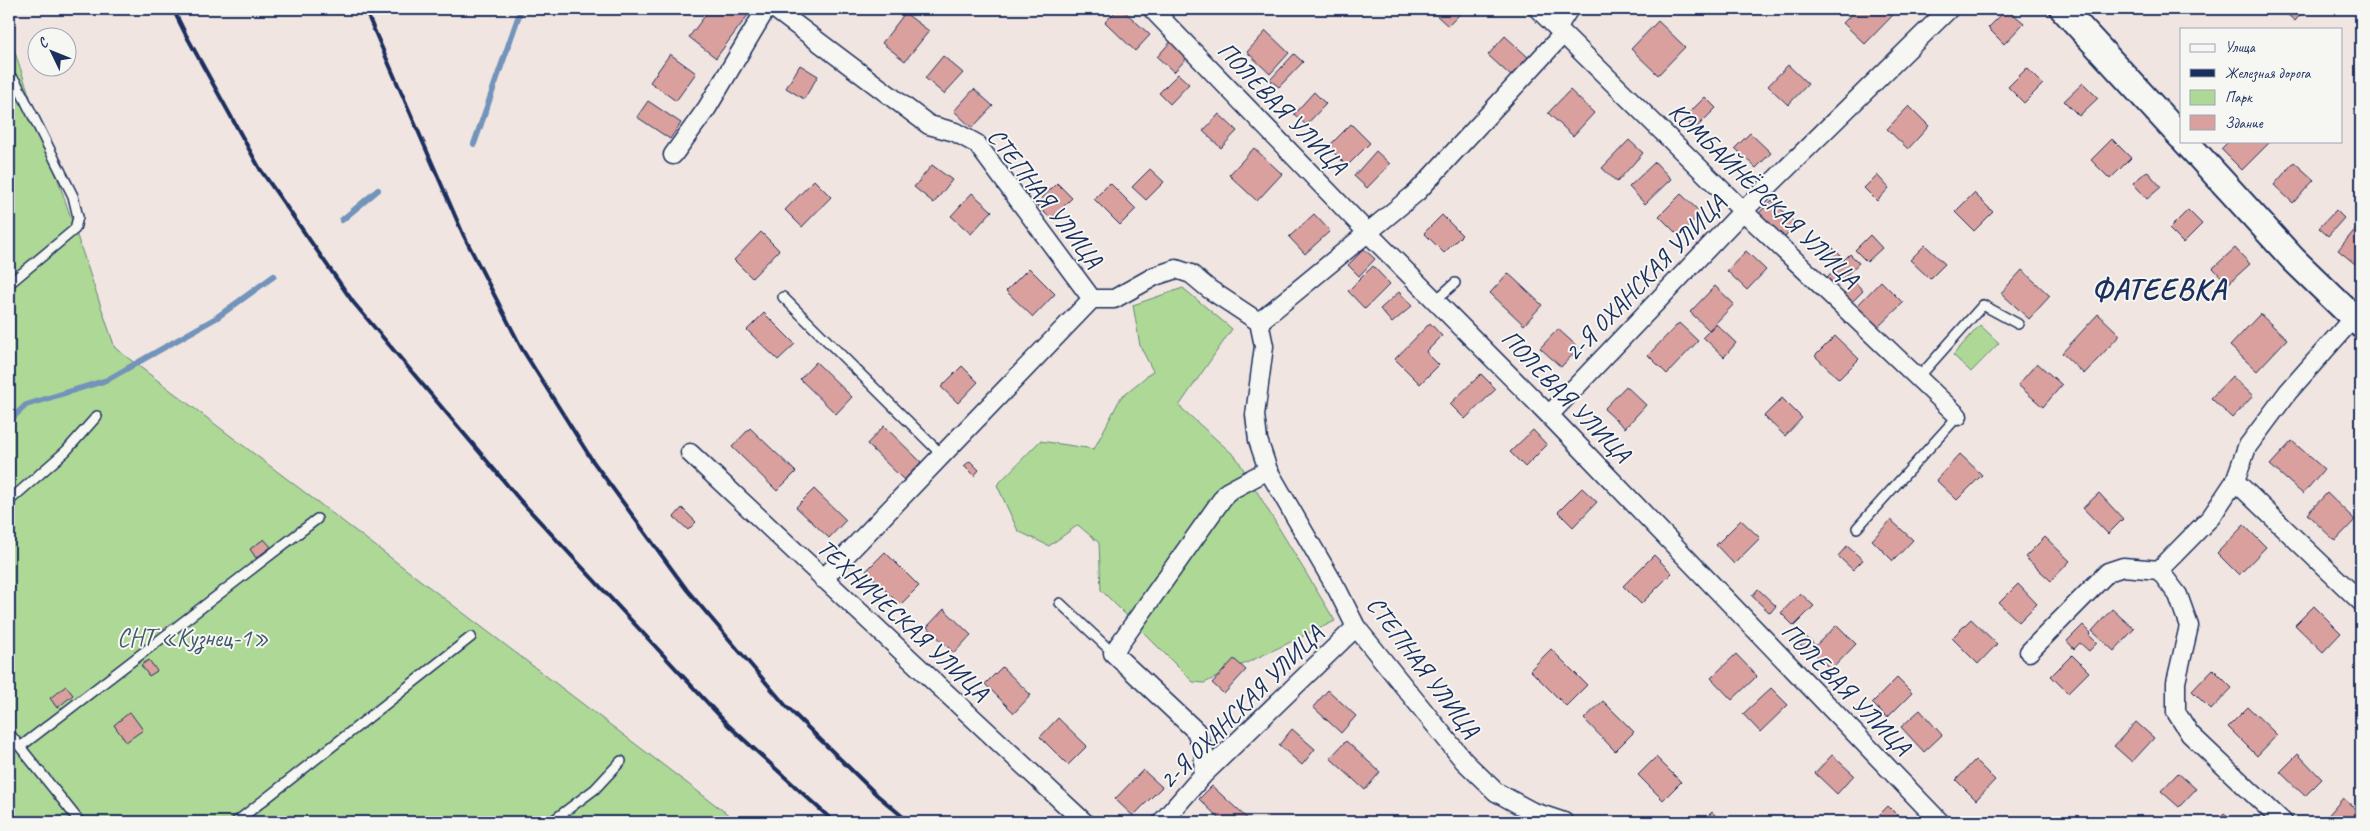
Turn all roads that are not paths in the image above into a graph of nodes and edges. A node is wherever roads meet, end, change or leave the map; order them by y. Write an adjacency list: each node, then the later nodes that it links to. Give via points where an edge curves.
1 (766, 9): 12 (street, via 707,108)
2 (775, 9): 18 (street, СТЕПНАЯ УЛИЦА, via 929,125 956,132 977,144)
3 (1152, 9): 14 (street, ПОЛЕВАЯ УЛИЦА)
4 (1538, 9): 8 (street, КОМБАЙНЁРСКАЯ УЛИЦА)
5 (1569, 9): 8 (street)
6 (1949, 9): 13 (street, 2-Я ОХАНСКАЯ УЛИЦА)
7 (2063, 9): 10 (street)
8 (1560, 31): 13 (street, КОМБАЙНЁРСКАЯ УЛИЦА); 14 (street, via 1417,192)
9 (9, 75): 16 (lane, via 16,82 68,188 78,217 75,229)
10 (2180, 137)
11 (2186, 142): 20 (street, via 2294,260)
12 (673, 155)
13 (1743, 212): 23 (street, КОМБАЙНЁРСКАЯ УЛИЦА); 24 (street, 2-Я ОХАНСКАЯ УЛИЦА)
14 (1367, 232): 19 (street, ПОЛЕВАЯ УЛИЦА); 21 (street)
15 (1455, 283): 19 (lane)
16 (9, 284)
17 (783, 297): 28 (lane)
18 (1092, 299): 21 (street, СТЕПНАЯ УЛИЦА, via 1114,299 1155,276 1176,269 1191,274); 28 (street)
19 (1436, 300): 24 (street, ПОЛЕВАЯ УЛИЦА)
20 (2359, 317): 30 (street, via 2288,392 2247,447)
21 (1259, 322): 29 (street, СТЕПНАЯ УЛИЦА, via 1264,346 1255,415 1258,440)
22 (2018, 324): 23 (lane, via 1983,305)
23 (1918, 377): 26 (street, КОМБАЙНЁРСКАЯ УЛИЦА)
24 (1550, 414): 52 (street, ПОЛЕВАЯ УЛИЦА)
25 (96, 416): 31 (lane, via 66,451)
26 (1958, 416): 33 (lane)
27 (690, 453): 35 (street, ТЕХНИЧЕСКАЯ УЛИЦА)
28 (942, 455): 35 (street)
29 (1268, 470): 38 (street, СТЕПНАЯ УЛИЦА); 41 (street, via 1227,492)
30 (2235, 481): 34 (street, via 2211,517); 36 (street)
31 (9, 501)
32 (318, 518): 43 (lane)
33 (1858, 528)
34 (2159, 570): 40 (street, via 2123,568 2108,572); 53 (street, via 2178,595 2189,626 2176,682 2176,712 2190,734)
35 (823, 579): 49 (street, ТЕХНИЧЕСКАЯ УЛИЦА)
36 (2361, 602)
37 (1060, 603): 41 (lane)
38 (1356, 627): 45 (street, 2-Я ОХАНСКАЯ УЛИЦА); 51 (street, СТЕПНАЯ УЛИЦА, via 1464,761 1496,792 1531,811)
39 (471, 637): 47 (lane)
40 (2030, 652)
41 (1113, 654): 45 (street, via 1196,731 1204,752)
42 (9, 732): 43 (lane)
43 (20, 747): 46 (lane)
44 (621, 761): 48 (lane, via 595,789)
45 (1203, 775): 50 (street, 2-Я ОХАНСКАЯ УЛИЦА)
46 (80, 822)
47 (236, 822)
48 (552, 822)
49 (1084, 822)
50 (1162, 822)
51 (1564, 822)
52 (1940, 822)
53 (2284, 822)

